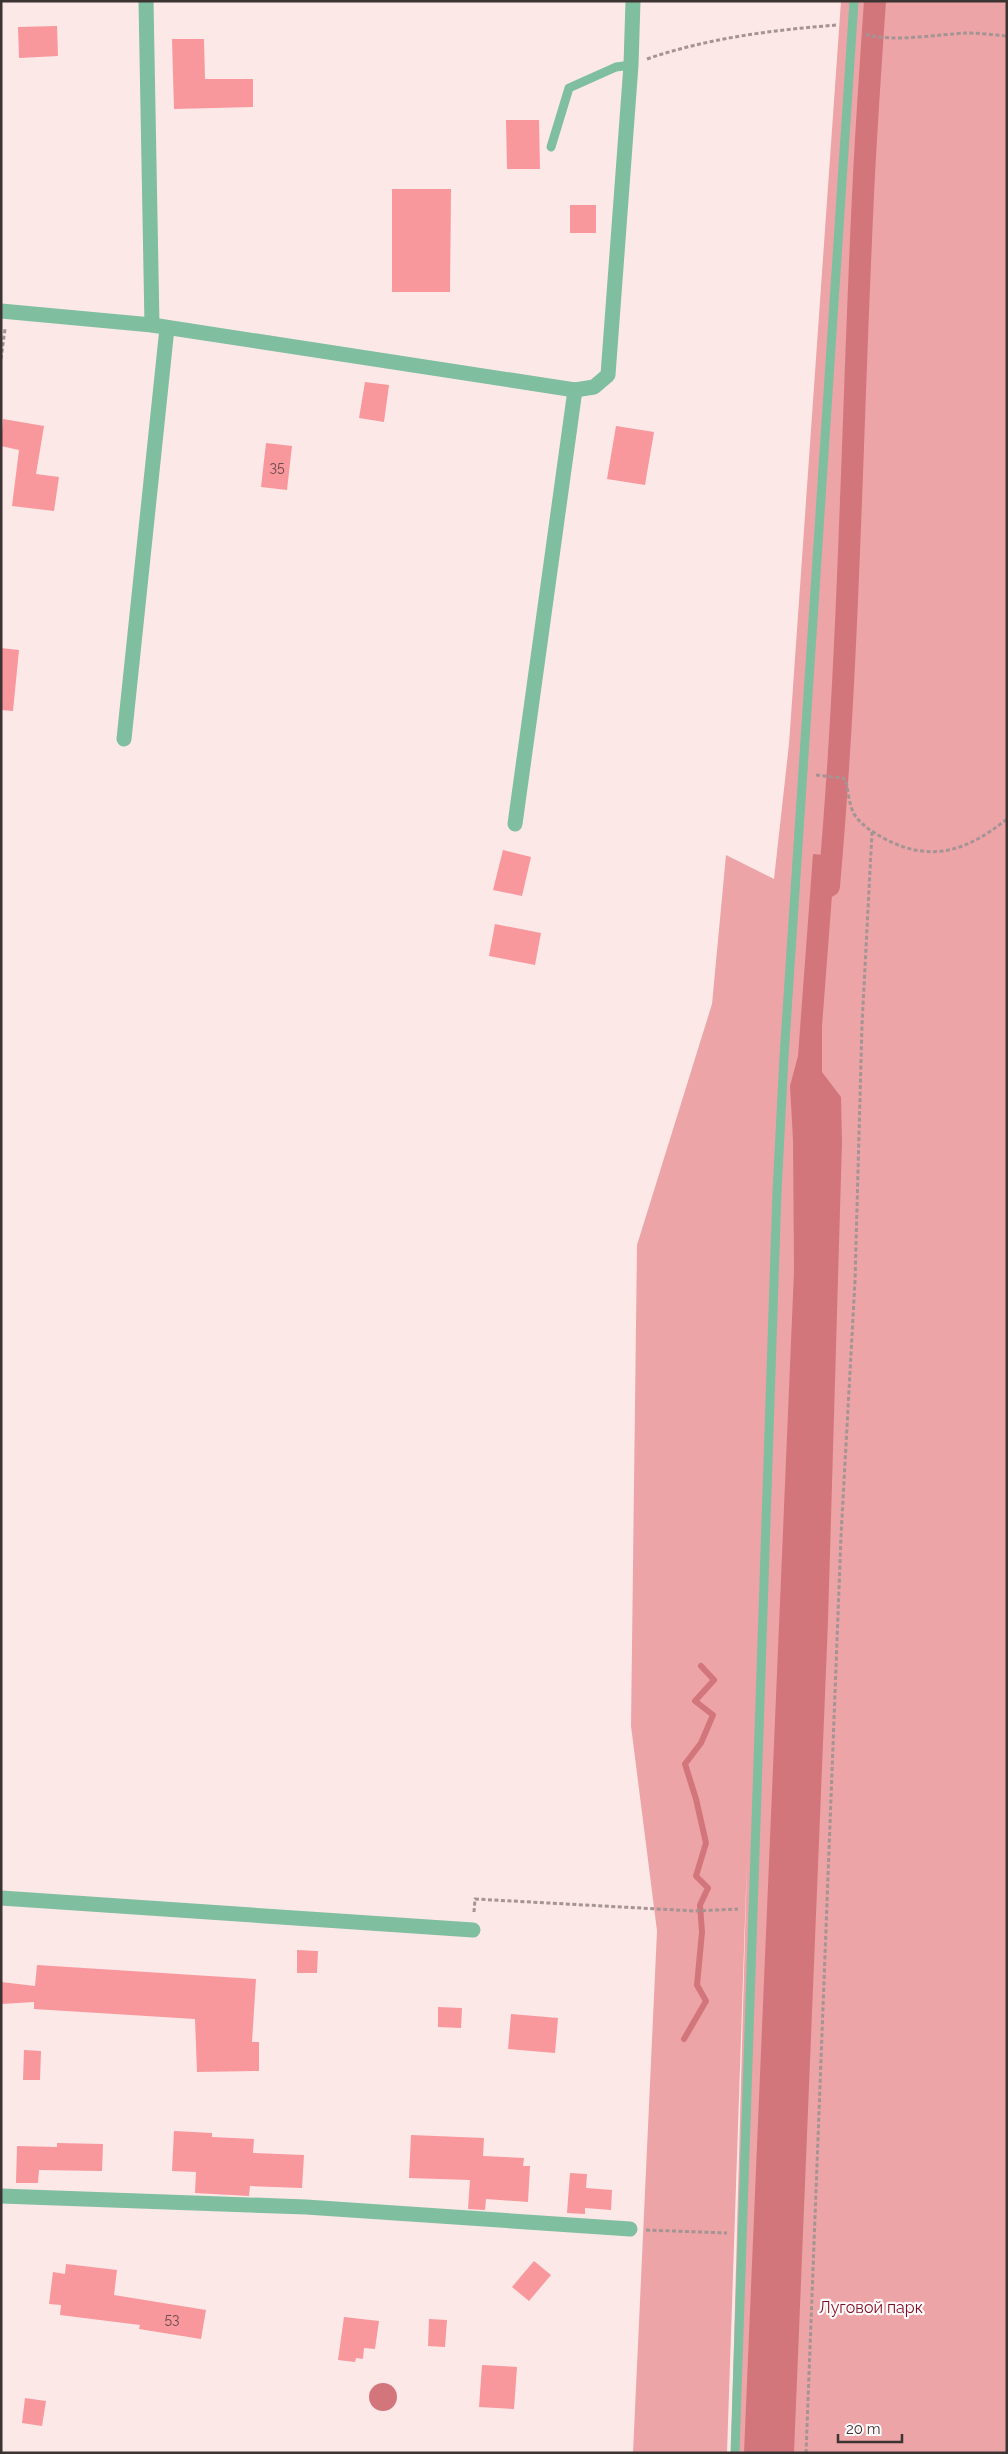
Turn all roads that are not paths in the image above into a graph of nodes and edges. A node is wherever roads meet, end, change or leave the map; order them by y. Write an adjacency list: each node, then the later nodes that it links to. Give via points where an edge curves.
1 (146, 1): 7 (street)
2 (633, 1): 4 (street)
3 (854, 1): 15 (lane, via 777,1192)
4 (631, 65): 5 (lane, via 616,67 570,88); 8 (street, via 608,375 594,387)
5 (551, 147)
6 (4, 311): 7 (street)
7 (159, 327): 8 (street); 9 (street)
8 (575, 390): 10 (street)
9 (124, 739)
10 (516, 824)
11 (1, 1898): 12 (street)
12 (473, 1930)
13 (1, 2196): 14 (street, via 306,2207)
14 (630, 2229)
15 (735, 2453)

